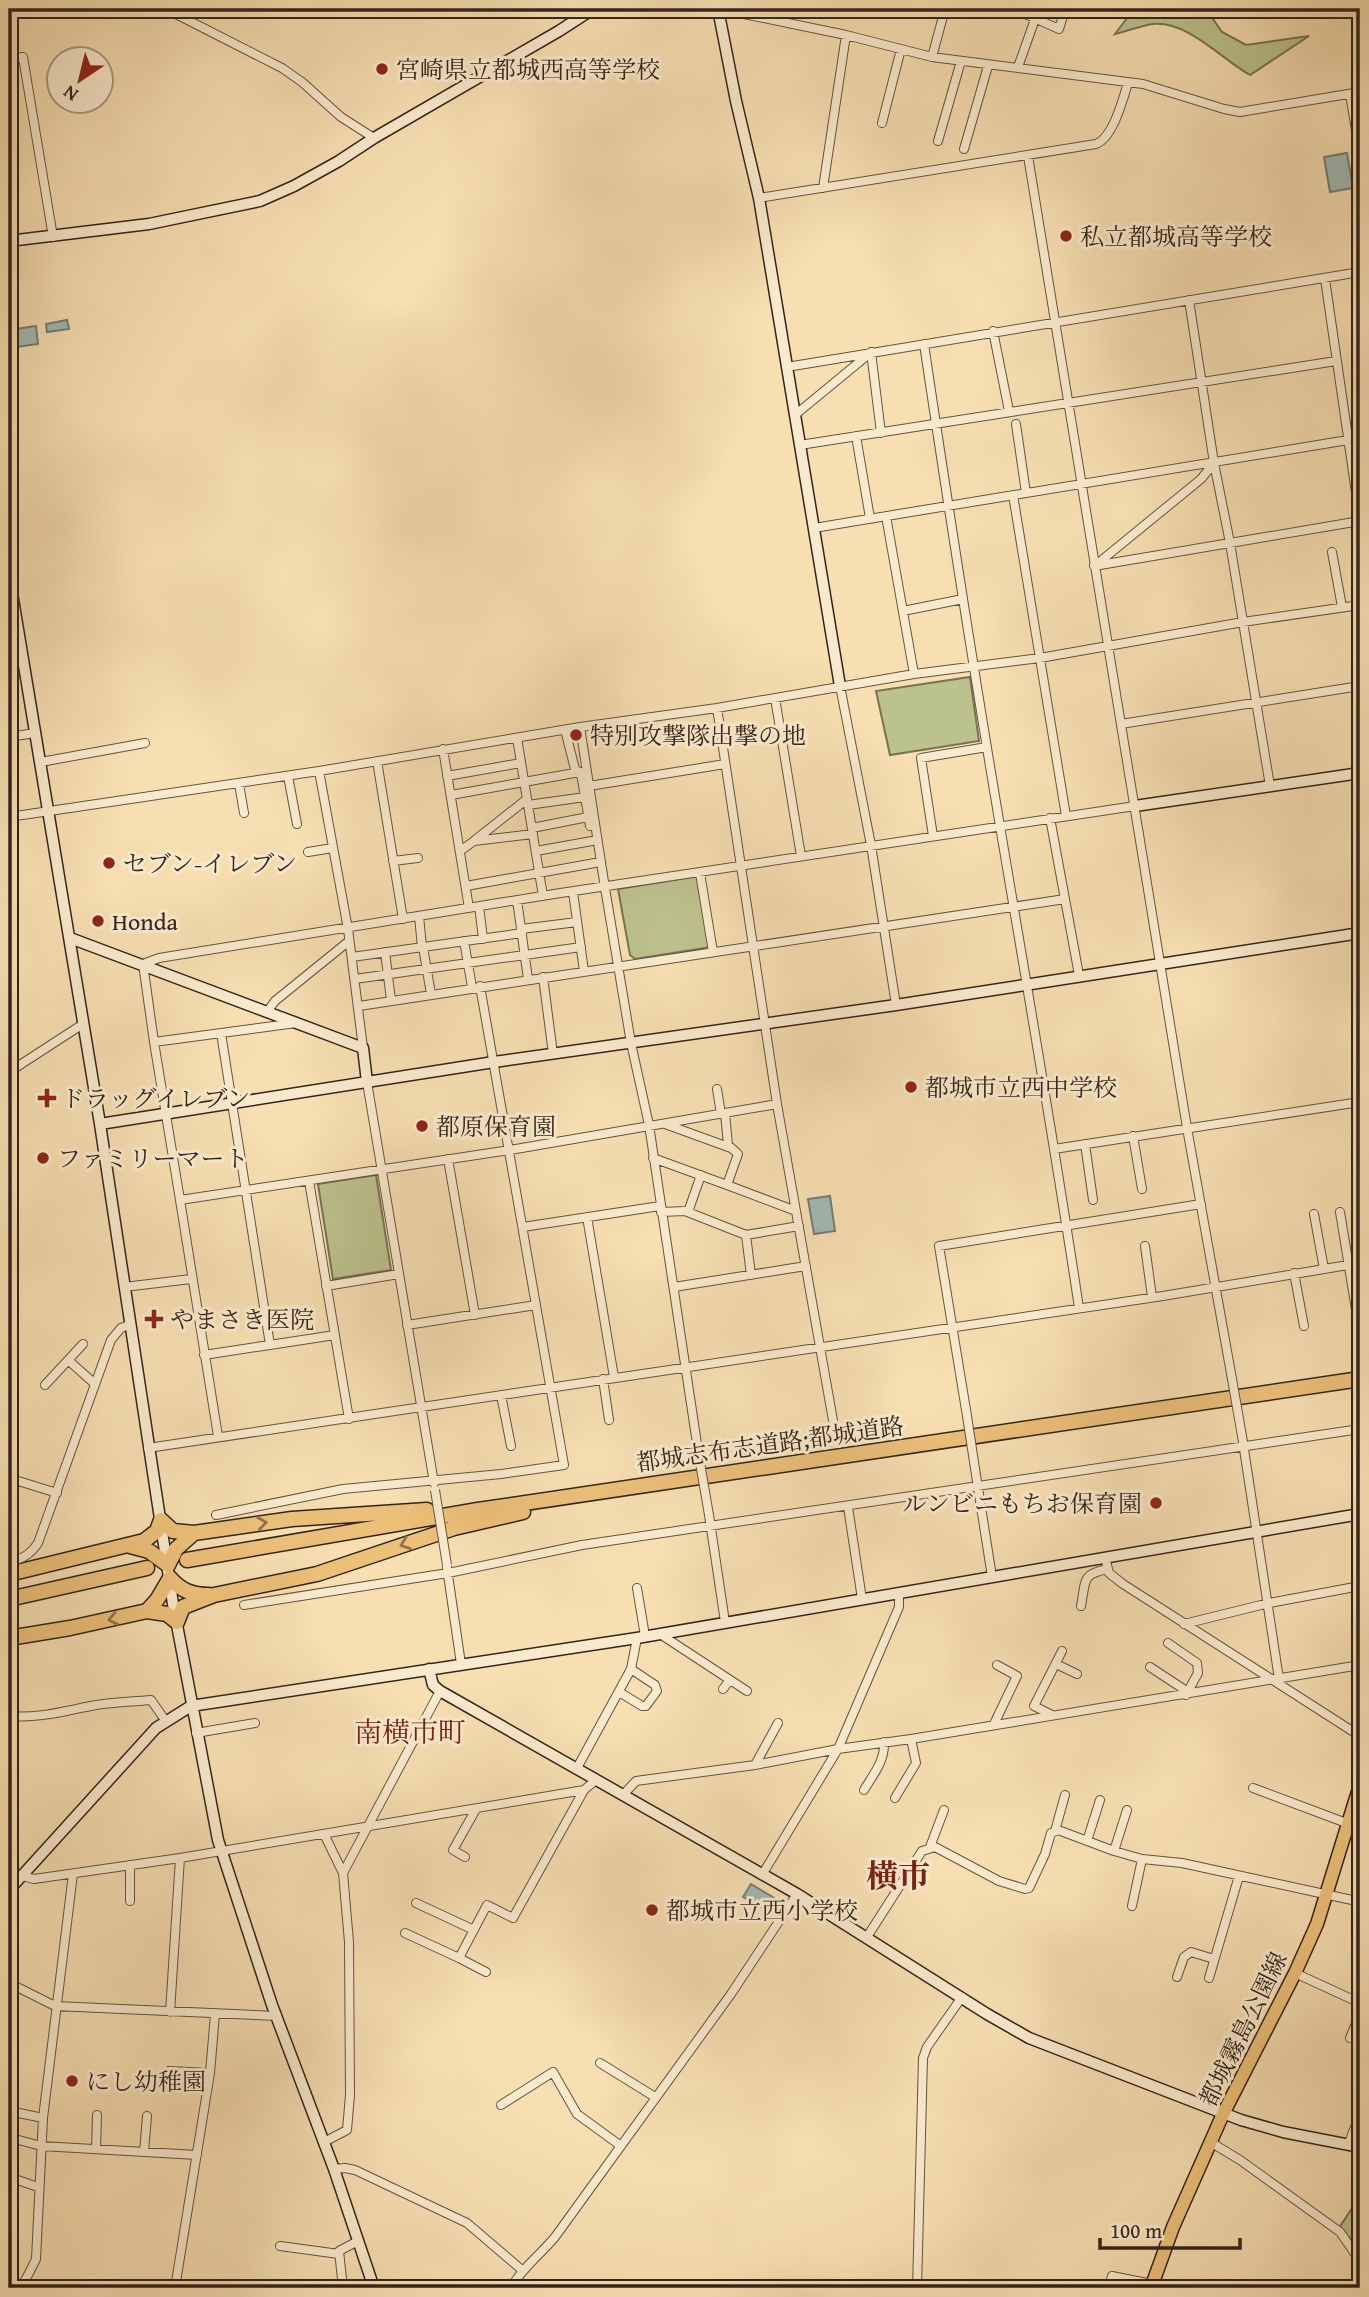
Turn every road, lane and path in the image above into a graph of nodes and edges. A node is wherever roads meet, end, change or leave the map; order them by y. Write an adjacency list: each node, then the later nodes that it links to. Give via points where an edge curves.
1 (166, 9): 19 (street, via 282,68)
2 (593, 9): 19 (street)
3 (720, 9): 8 (street); 25 (street)
4 (945, 9): 10 (street)
5 (1014, 9): 7 (street)
6 (1065, 9): 7 (street, via 1059,29)
7 (1035, 19): 14 (street)
8 (846, 35): 9 (street); 24 (street)
9 (901, 49): 10 (street); 18 (street)
10 (932, 57): 12 (street)
11 (9, 59): 26 (street, via 23,57)
12 (961, 61): 13 (street); 20 (street)
13 (988, 66): 14 (street); 21 (street)
14 (1018, 67): 15 (street)
15 (1128, 83): 17 (street, via 1240,112); 23 (street, via 1104,141)
16 (1360, 93): 17 (street)
17 (1350, 94): 22 (street)
18 (882, 123)
19 (374, 138): 26 (street, via 260,201 160,222)
20 (938, 141)
21 (964, 149)
22 (1360, 154)
23 (1028, 156): 24 (street); 31 (street)
24 (823, 188): 25 (street)
25 (759, 198): 36 (street)
26 (53, 237): 27 (street)
27 (9, 241)
28 (1360, 272): 29 (street)
29 (1325, 278): 30 (street); 35 (street)
30 (1189, 300): 31 (street); 37 (street)
31 (1056, 322): 32 (street); 38 (street)
32 (993, 331): 33 (street); 39 (street)
33 (923, 344): 34 (street); 42 (street)
34 (871, 352): 36 (street); 40 (street); 43 (street)
35 (1336, 361): 37 (street); 46 (street)
36 (787, 367): 40 (street)
37 (1203, 382): 38 (street); 48 (street)
38 (1069, 404): 39 (street); 49 (street)
39 (1009, 411): 42 (street)
40 (795, 415): 47 (street)
41 (1016, 424): 50 (street)
42 (936, 425): 43 (street); 52 (street)
43 (881, 433): 44 (street)
44 (856, 436): 47 (street); 54 (street)
45 (1360, 438): 46 (street)
46 (1349, 440): 48 (street); 55 (street)
47 (800, 445): 56 (street)
48 (1214, 463): 49 (street); 57 (street); 59 (street, via 1201,479)
49 (1081, 485): 50 (street); 59 (street)
50 (1027, 493): 51 (street)
51 (1013, 495): 52 (street); 69 (street)
52 (947, 506): 53 (street); 61 (street)
53 (886, 516): 54 (street); 64 (street)
54 (870, 518): 56 (street)
55 (1360, 521): 57 (street)
56 (814, 528): 72 (street)
57 (1230, 543): 59 (street); 65 (street)
58 (1332, 552): 63 (street)
59 (1094, 566): 66 (street)
60 (9, 575): 67 (street)
61 (963, 599): 64 (street); 70 (street)
62 (1360, 605): 63 (street)
63 (1342, 607): 65 (street)
64 (903, 611): 71 (street)
65 (1242, 622): 66 (street); 75 (street)
66 (1107, 645): 69 (street); 77 (street)
67 (22, 653): 68 (street); 80 (street)
68 (9, 655)
69 (1040, 658): 70 (street); 105 (street)
70 (975, 668): 71 (street); 84 (street)
71 (914, 674): 72 (street)
72 (841, 686): 74 (street); 115 (street)
73 (1360, 686): 75 (street)
74 (775, 698): 76 (street); 120 (street)
75 (1257, 702): 77 (street); 98 (street)
76 (717, 708): 78 (street); 89 (street)
77 (1121, 724): 102 (street)
78 (580, 727): 79 (street); 97 (street)
79 (565, 730): 82 (street); 91 (street, via 575,769)
80 (35, 733): 81 (street); 87 (street)
81 (9, 737)
82 (517, 738): 85 (street); 88 (street)
83 (145, 744): 87 (street)
84 (987, 747): 110 (street); 112 (street, via 921,758)
85 (443, 749): 86 (street); 94 (street)
86 (377, 761): 90 (street); 122 (street)
87 (41, 762): 103 (street)
88 (521, 763): 94 (street); 96 (street)
89 (725, 764): 97 (street); 124 (street)
90 (319, 771): 93 (street); 116 (street)
91 (580, 772): 96 (street); 100 (street)
92 (1360, 773): 98 (street)
93 (288, 776): 95 (street); 109 (street)
94 (447, 776): 99 (street)
95 (239, 783): 103 (street); 104 (street)
96 (524, 783): 99 (street); 101 (street)
97 (589, 786): 129 (street)
98 (1270, 786): 102 (street)
99 (451, 795): 117 (street)
100 (585, 797): 101 (street); 107 (street)
101 (527, 802): 111 (street); 113 (street)
102 (1135, 806): 105 (street); 156 (street)
103 (50, 810): 106 (street); 143 (street)
104 (244, 813)
105 (1066, 816): 108 (street)
106 (9, 817)
107 (588, 817): 111 (street); 114 (street)
108 (1050, 818): 110 (street); 133 (street)
109 (297, 824)
110 (1000, 826): 112 (street); 134 (street)
111 (532, 831): 113 (street); 118 (street)
112 (933, 836): 115 (street)
113 (474, 841): 117 (street)
114 (592, 841): 118 (street); 123 (street)
115 (871, 845): 120 (street); 139 (street)
116 (333, 848): 119 (street); 140 (street)
117 (460, 851): 128 (street)
118 (536, 851): 125 (street)
119 (308, 852)
120 (801, 856): 124 (street)
121 (418, 858): 122 (street)
122 (393, 861): 137 (street)
123 (596, 863): 125 (street); 127 (street)
124 (742, 866): 126 (street); 149 (street)
125 (539, 872): 128 (street); 131 (street)
126 (700, 873): 129 (street); 151 (street)
127 (598, 880)
128 (466, 886): 135 (street)
129 (605, 888): 130 (street); 157 (street)
130 (573, 892): 131 (street); 138 (street)
131 (543, 896): 132 (street)
132 (517, 900): 135 (street); 141 (street)
133 (1065, 900): 134 (street); 161 (street)
134 (1014, 906): 139 (street); 165 (street)
135 (474, 907): 136 (street); 144 (street)
136 (419, 916): 137 (street); 147 (street)
137 (403, 919): 140 (street)
138 (578, 922): 141 (street); 148 (street)
139 (884, 926): 149 (street); 169 (street)
140 (348, 929): 145 (street); 154 (street)
141 (521, 931): 144 (street); 152 (street)
142 (1360, 933): 156 (street)
143 (70, 939): 154 (street); 174 (street)
144 (483, 939): 146 (street)
145 (349, 941): 153 (street); 171 (street)
146 (464, 942): 147 (street); 155 (street)
147 (423, 947): 150 (street); 158 (street)
148 (581, 947): 152 (street); 159 (street)
149 (754, 947): 151 (street); 172 (street)
150 (385, 952): 153 (street); 160 (street)
151 (713, 953): 157 (street)
152 (524, 955): 155 (street); 164 (street)
153 (352, 957): 163 (street)
154 (143, 964): 171 (street); 176 (street)
155 (468, 964): 158 (street); 166 (street)
156 (1161, 964): 161 (street); 192 (street)
157 (619, 966): 159 (street); 177 (street)
158 (427, 970): 160 (street); 167 (street)
159 (584, 971): 162 (street)
160 (388, 975): 163 (street); 168 (street)
161 (1079, 975): 165 (street)
162 (543, 977): 164 (street); 179 (street)
163 (355, 979): 170 (street)
164 (528, 979): 166 (street)
165 (1028, 985): 169 (street); 196 (street)
166 (476, 987): 167 (street); 180 (street)
167 (431, 994): 168 (street)
168 (391, 1000): 170 (street)
169 (896, 1004): 172 (street)
170 (359, 1006): 178 (street)
171 (267, 1012): 173 (street)
172 (766, 1022): 177 (street); 186 (street)
173 (296, 1023): 175 (street); 178 (street)
174 (83, 1024): 181 (street); 190 (street)
175 (221, 1033): 176 (street); 184 (street)
176 (154, 1042): 187 (street)
177 (631, 1043): 179 (street); 191 (street)
178 (363, 1048): 182 (street)
179 (553, 1054): 180 (street)
180 (494, 1062): 182 (street); 197 (street)
181 (9, 1072)
182 (368, 1082): 184 (street); 200 (street)
183 (717, 1089): 188 (street)
184 (232, 1102): 187 (street); 205 (street)
185 (1360, 1102): 192 (street)
186 (777, 1104): 188 (street); 210 (street)
187 (166, 1113): 190 (street); 206 (street)
188 (723, 1114): 189 (street); 195 (street)
189 (662, 1123): 191 (street); 195 (street)
190 (100, 1124): 230 (street)
191 (649, 1125): 197 (street); 198 (street)
192 (1187, 1128): 193 (street); 208 (street)
193 (1133, 1136): 194 (street); 204 (street)
194 (1085, 1144): 196 (street); 207 (street)
195 (731, 1148): 203 (street, via 738,1154)
196 (1054, 1149): 215 (street)
197 (510, 1150): 199 (street); 217 (street)
198 (653, 1157): 201 (street); 209 (street)
199 (448, 1159): 200 (street); 235 (street)
200 (383, 1170): 202 (street); 225 (street)
201 (702, 1175): 203 (street); 211 (street)
202 (309, 1181): 205 (street); 229 (street)
203 (727, 1185): 210 (street)
204 (1142, 1189)
205 (244, 1191): 206 (street); 243 (street)
206 (180, 1200): 227 (street)
207 (1093, 1200)
208 (1201, 1204): 215 (street); 228 (street)
209 (661, 1209): 211 (street); 214 (street); 231 (street)
210 (796, 1211): 216 (street)
211 (688, 1212): 218 (street)
212 (1340, 1212): 221 (street)
213 (1314, 1214): 223 (street)
214 (587, 1217): 217 (street); 248 (street)
215 (1067, 1225): 234 (street); 239 (street, via 939,1246)
216 (799, 1226): 218 (street); 222 (street)
217 (523, 1227): 233 (street)
218 (746, 1235): 226 (street)
219 (1145, 1247): 232 (street)
220 (1360, 1263): 221 (street)
221 (1349, 1265): 223 (street); 240 (street)
222 (806, 1266): 226 (street); 244 (street)
223 (1324, 1269): 224 (street)
224 (1294, 1273): 228 (street); 238 (street)
225 (399, 1274): 229 (street); 237 (street)
226 (751, 1275): 231 (street)
227 (191, 1279): 230 (street); 245 (street)
228 (1215, 1285): 232 (street); 262 (street, bridge)
229 (326, 1286): 241 (street)
230 (124, 1287): 236 (street)
231 (674, 1287): 247 (street)
232 (1152, 1297): 234 (street)
233 (536, 1305): 235 (street); 253 (street)
234 (1079, 1308): 239 (street)
235 (475, 1315): 237 (street)
236 (129, 1325): 251 (street, via 111,1340); 263 (street)
237 (407, 1325): 255 (street)
238 (1304, 1326)
239 (951, 1327): 244 (street); 266 (street, bridge)
240 (1360, 1334)
241 (335, 1335): 243 (street); 256 (street)
242 (83, 1343): 246 (street)
243 (270, 1345): 245 (street)
244 (820, 1347): 247 (street); 258 (street)
245 (204, 1355): 260 (street)
246 (68, 1360): 251 (street); 252 (street)
247 (684, 1366): 248 (street); 273 (street, bridge)
248 (614, 1377): 249 (street)
249 (603, 1379): 253 (street); 257 (street)
250 (1360, 1379): 265 (highway, 都城志布志道路;都城道路)
251 (95, 1384): 267 (street)
252 (45, 1385)
253 (550, 1387): 254 (street); 264 (street, via 564,1465)
254 (501, 1395): 255 (street); 261 (street)
255 (422, 1407): 256 (street); 264 (street)
256 (349, 1419): 260 (street)
257 (609, 1420)
258 (834, 1426)
259 (1360, 1429): 262 (street)
260 (218, 1436): 263 (street)
261 (511, 1446)
262 (1243, 1447): 266 (street); 274 (street)
263 (148, 1448): 272 (street)
264 (433, 1479): 271 (street, via 343,1489); 281 (street, bridge)
265 (662, 1483): 275 (highway, one-way to 265, via 292,1519 426,1510); 278 (highway, 都城志布志道路;都城道路); 289 (highway, one-way to 289, via 454,1528 317,1574)
266 (979, 1488): 269 (street); 285 (street)
267 (57, 1493): 268 (street, via 15,1480); 279 (street, via 32,1553)
268 (9, 1497)
269 (848, 1507): 273 (street); 291 (street)
270 (1360, 1514): 274 (street)
271 (216, 1515)
272 (161, 1520): 275 (highway, via 173,1531); 276 (highway, via 151,1538); 283 (street)
273 (711, 1528): 281 (street); 297 (street)
274 (1255, 1532): 277 (street); 292 (street)
275 (194, 1533): 283 (highway, via 176,1549)
276 (130, 1546): 283 (highway, via 149,1551); 284 (highway)
277 (1105, 1557): 282 (street); 285 (street)
278 (187, 1560)
279 (9, 1562)
280 (147, 1568): 290 (highway)
281 (447, 1569): 293 (street); 304 (street)
282 (1108, 1569): 294 (street, via 1092,1572 1087,1578); 298 (street, via 1122,1584)
283 (169, 1572): 289 (highway, via 176,1585 189,1592); 295 (highway); 296 (street)
284 (9, 1574)
285 (992, 1577): 288 (street)
286 (1360, 1586): 292 (street)
287 (637, 1588): 300 (street)
288 (898, 1593): 291 (street); 330 (street, via 899,1607)
289 (214, 1595): 296 (highway, via 183,1607)
290 (9, 1599)
291 (862, 1599): 297 (street)
292 (1269, 1603): 298 (street); 312 (street)
293 (244, 1605)
294 (1081, 1606)
295 (147, 1611): 296 (highway, via 167,1614); 301 (highway, one-way to 301)
296 (177, 1622): 319 (street)
297 (725, 1622): 299 (street)
298 (1184, 1624): 312 (street)
299 (660, 1634): 300 (street); 313 (street)
300 (641, 1637): 304 (street); 310 (street)
301 (9, 1638)
302 (1168, 1643): 318 (street, via 1197,1663 1198,1673)
303 (1062, 1651): 305 (street)
304 (461, 1664): 309 (street)
305 (1056, 1664): 311 (street); 320 (street, via 1034,1706)
306 (997, 1665): 325 (street, via 1017,1676)
307 (1360, 1665): 312 (street)
308 (1150, 1667): 318 (street)
309 (429, 1669): 315 (street, via 433,1685); 319 (street)
310 (631, 1669): 317 (street); 317 (street, via 657,1691 646,1706)
311 (1077, 1674)
312 (1275, 1679): 318 (street); 327 (street)
313 (730, 1680): 314 (street); 316 (street)
314 (723, 1689)
315 (440, 1691): 332 (street); 346 (street)
316 (747, 1691)
317 (619, 1692): 332 (street)
318 (1187, 1693): 320 (street)
319 (191, 1706): 322 (street); 326 (street)
320 (1052, 1715): 325 (street)
321 (9, 1716): 322 (street, via 32,1718 151,1700)
322 (165, 1720): 360 (street)
323 (255, 1723): 326 (street)
324 (778, 1723): 331 (street)
325 (994, 1724): 328 (street)
326 (197, 1733): 351 (street)
327 (1360, 1736)
328 (911, 1739): 329 (street); 340 (street, via 916,1763)
329 (884, 1742): 330 (street); 337 (street, via 882,1760)
330 (838, 1749): 331 (street); 359 (street)
331 (755, 1765): 339 (street, via 636,1781)
332 (577, 1768): 333 (street)
333 (596, 1780): 336 (street); 339 (street)
334 (1360, 1785): 345 (main road, 都城霧島公園線)
335 (1253, 1788): 345 (street)
336 (584, 1790): 342 (street); 369 (street, via 513,1918 487,1905)
337 (864, 1790)
338 (1065, 1794): 347 (street)
339 (623, 1795): 359 (street)
340 (895, 1798)
341 (1100, 1800): 349 (street)
342 (476, 1809): 346 (street); 353 (street, via 453,1850)
343 (944, 1810): 350 (street)
344 (1127, 1810): 352 (street)
345 (1349, 1824): 364 (main road, 都城霧島公園線)
346 (369, 1826): 348 (street); 357 (street)
347 (1055, 1831): 349 (street); 350 (street, via 1025,1889)
348 (324, 1834): 351 (street); 357 (street)
349 (1087, 1841): 352 (street)
350 (930, 1847): 371 (street, via 922,1851)
351 (220, 1850): 354 (street); 385 (street)
352 (1114, 1851): 355 (street)
353 (465, 1857)
354 (180, 1858): 356 (street); 382 (street)
355 (1142, 1858): 361 (street); 368 (street)
356 (130, 1866): 358 (street); 366 (street)
357 (344, 1873): 399 (street, via 350,2095 347,2130)
358 (73, 1874): 360 (street); 381 (street)
359 (762, 1875): 363 (street)
360 (22, 1876): 362 (street)
361 (1239, 1876): 364 (street); 373 (street)
362 (9, 1890)
363 (797, 1895): 371 (street); 390 (street)
364 (1328, 1895): 365 (street); 375 (main road, 都城霧島公園線)
365 (1360, 1899)
366 (130, 1901)
367 (416, 1903): 369 (street)
368 (1132, 1906)
369 (474, 1930): 372 (street)
370 (405, 1933): 372 (street)
371 (867, 1937): 379 (street)
372 (459, 1958): 374 (street)
373 (1214, 1959): 376 (street, via 1191,1952 1184,1957); 377 (street)
374 (486, 1972)
375 (1295, 1973): 380 (street); 393 (main road, 都城霧島公園線)
376 (1177, 1977)
377 (1209, 1978)
378 (9, 1983): 381 (street)
379 (962, 1997): 393 (street, via 1029,2038); 422 (street, via 923,2058)
380 (1360, 2003)
381 (55, 2006): 382 (street); 397 (street)
382 (170, 2012): 383 (street)
383 (215, 2014): 385 (street); 389 (street)
384 (1360, 2014): 386 (street)
385 (277, 2016): 399 (street)
386 (1350, 2038)
387 (600, 2063): 390 (street)
388 (169, 2071): 389 (street)
389 (210, 2074): 407 (street)
390 (655, 2097): 403 (street)
391 (501, 2105): 403 (street, via 553,2072 577,2114)
392 (9, 2111): 397 (street)
393 (1223, 2114): 400 (main road, 都城霧島公園線); 401 (street)
394 (1360, 2114): 401 (street)
395 (97, 2115): 405 (street)
396 (146, 2116): 406 (street)
397 (43, 2118): 402 (street)
398 (15, 2139): 402 (street)
399 (324, 2142): 408 (street)
400 (1212, 2143): 414 (street, via 1340,2232); 416 (main road, 都城霧島公園線)
401 (1348, 2145): 404 (street)
402 (41, 2146): 405 (street); 410 (street)
403 (621, 2146): 415 (street, via 555,2238)
404 (1360, 2147)
405 (96, 2149): 406 (street)
406 (144, 2152): 407 (street)
407 (197, 2155): 418 (street)
408 (334, 2169): 411 (street); 415 (street, via 355,2170 467,2223)
409 (9, 2177): 410 (street)
410 (38, 2188): 417 (street, via 36,2259)
411 (358, 2241): 413 (street); 420 (street)
412 (280, 2246): 413 (street)
413 (339, 2254): 419 (street)
414 (1360, 2260)
415 (522, 2270): 421 (street)
416 (1151, 2286): 423 (street, via 1112,2276)
417 (18, 2288)
418 (175, 2288)
419 (343, 2288)
420 (374, 2288)
421 (511, 2288)
422 (917, 2288)
423 (1109, 2288)

